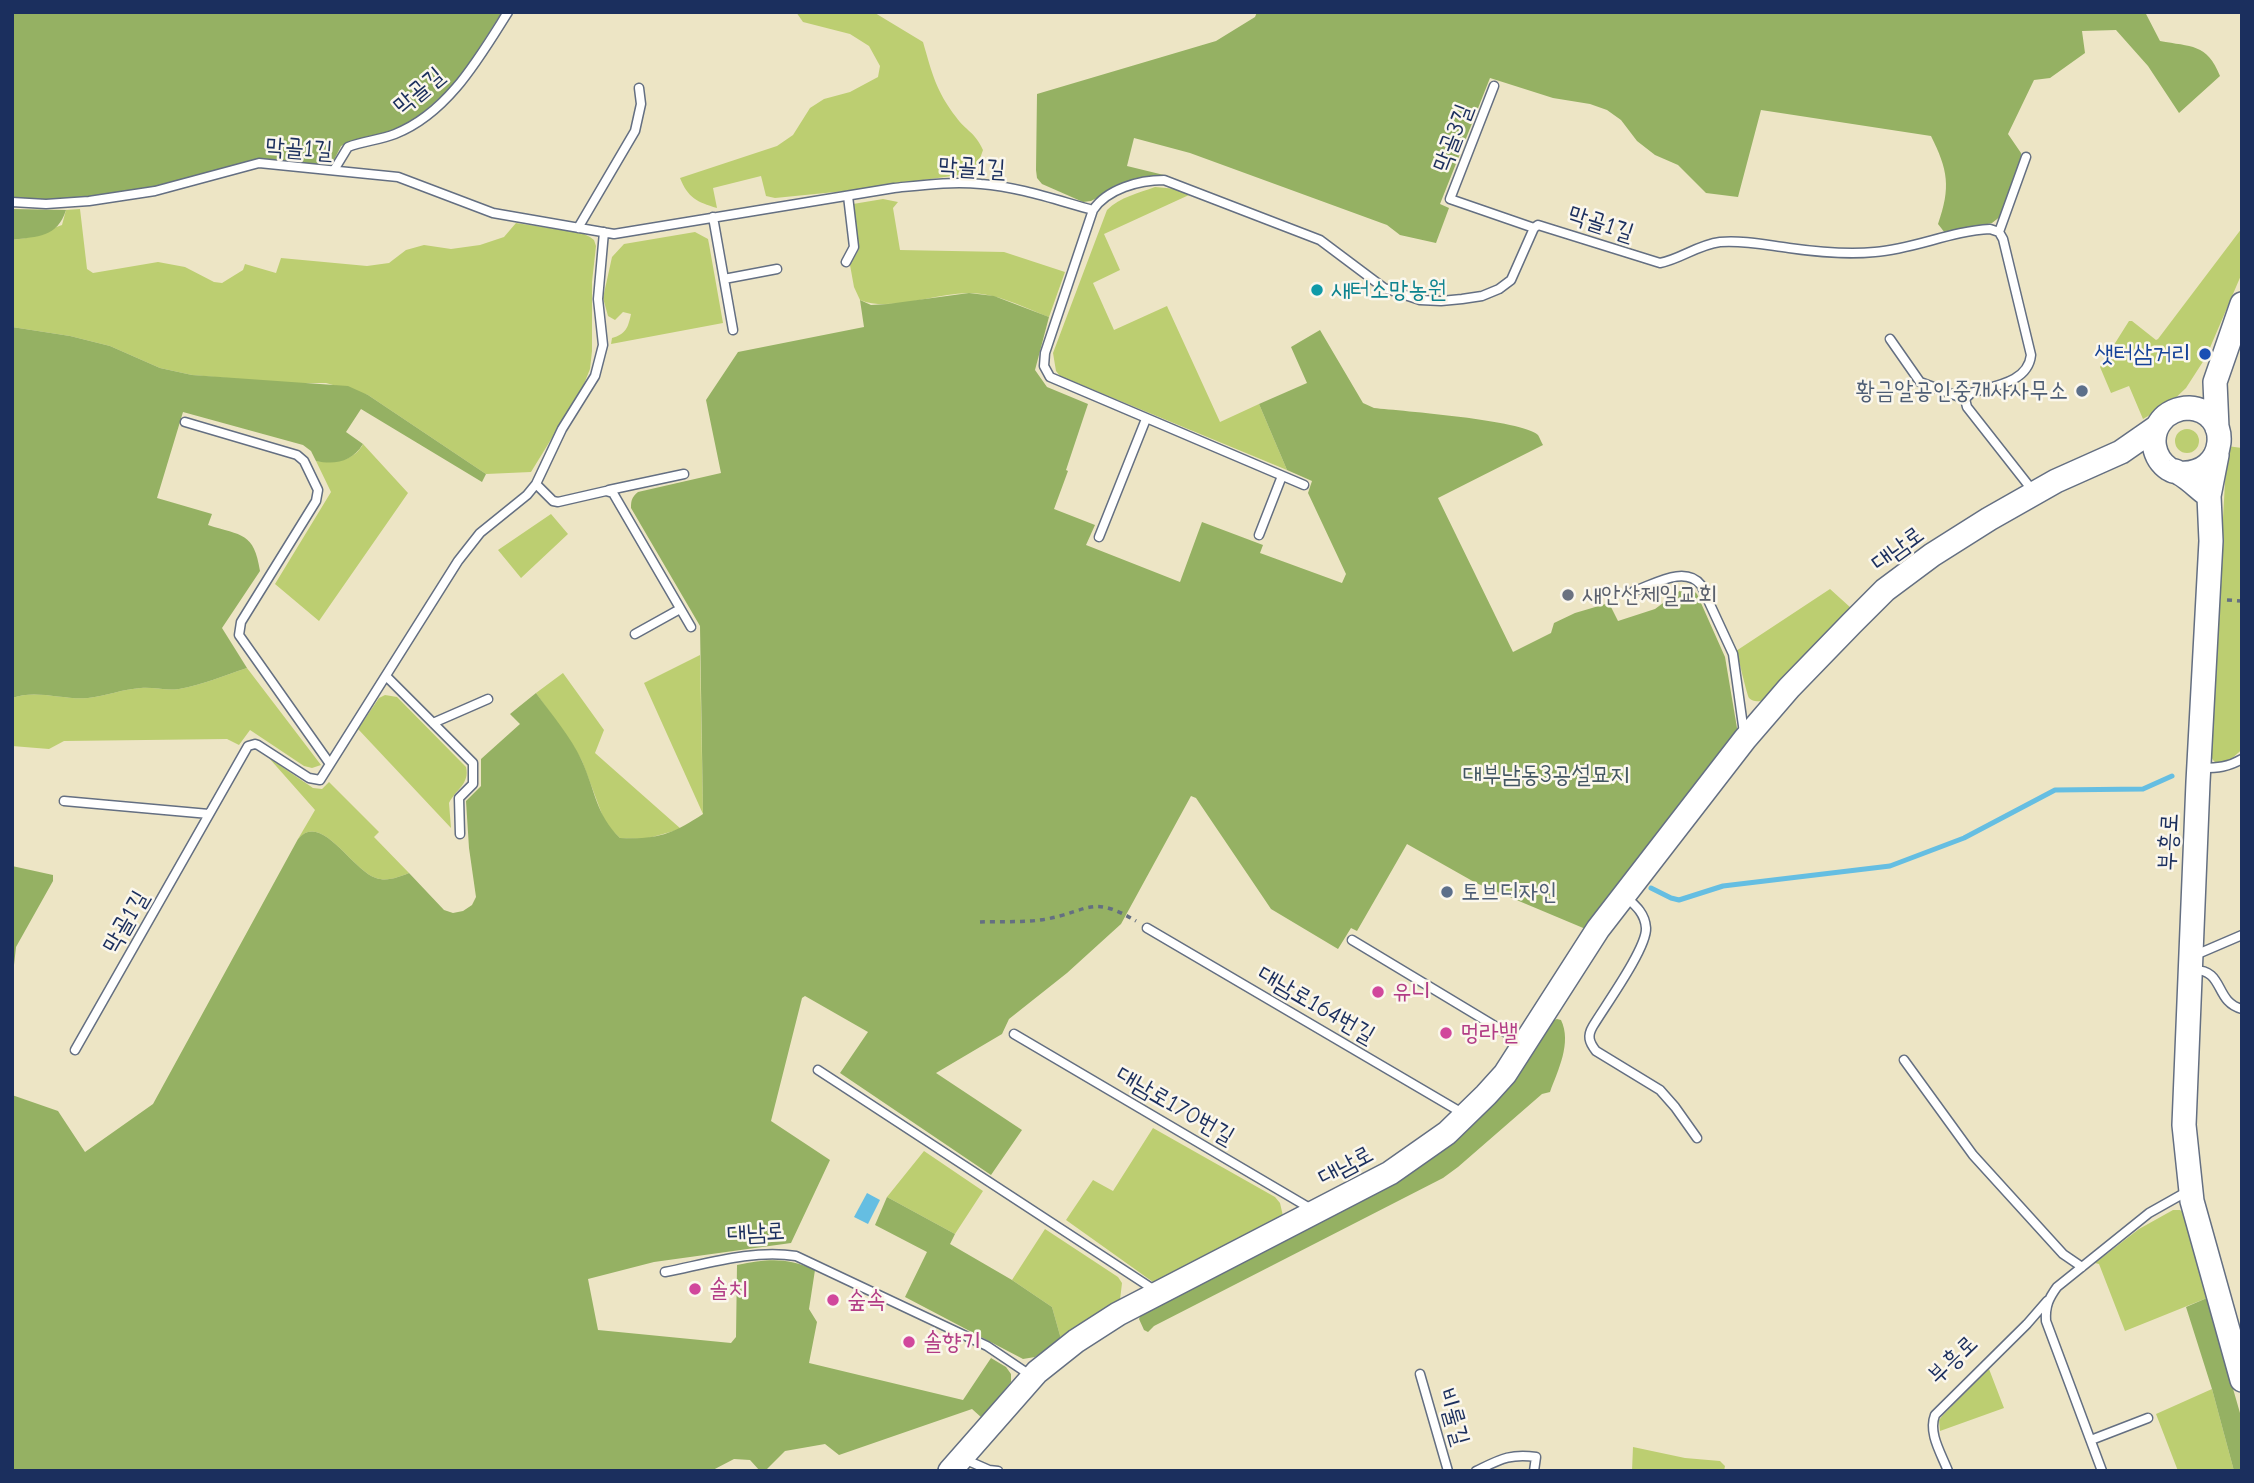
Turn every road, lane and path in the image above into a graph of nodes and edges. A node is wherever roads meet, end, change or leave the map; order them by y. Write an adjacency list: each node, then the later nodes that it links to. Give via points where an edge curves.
1 (508, 12): 5 (lane, 막골길, via 442,103 394,135 348,147)
2 (1494, 86): 11 (lane, 막골3길, via 1450,200)
3 (639, 88): 10 (lane, via 635,131)
4 (2026, 157): 13 (lane)
5 (334, 170): 7 (lane, 막골1길, via 259,163 155,191 89,201); 10 (lane, 막골1길, via 398,177 493,213)
6 (848, 196): 8 (lane, 막골1길, via 940,183 982,184); 9 (lane, 막골1길); 14 (lane, via 854,247)
7 (12, 202)
8 (1093, 210): 11 (lane, 막골1길, via 1101,198 1116,191 1164,180 1320,240 1393,292 1441,301 1482,296 1511,280); 23 (lane, via 1044,366 1050,377)
9 (713, 217): 12 (lane, 막골1길); 16 (lane)
10 (578, 228): 12 (lane, 막골1길)
11 (1534, 228): 13 (lane, 막골1길, via 1543,226 1660,263 1722,242 1855,254 1982,230)
12 (604, 232): 32 (lane, via 598,286 604,334 601,359)
13 (1999, 232): 21 (lane, via 2030,363 2015,379)
14 (846, 262)
15 (777, 270): 16 (lane)
16 (724, 279): 18 (lane)
17 (2242, 304): 20 (street)
18 (733, 330)
19 (1890, 339): 21 (lane, via 1920,382)
20 (2214, 382): 22 (street); 26 (street)
21 (1965, 398): 35 (lane, via 1967,407)
22 (2178, 409): 25 (street); 26 (street, via 2197,410)
23 (1146, 419): 31 (lane); 38 (lane)
24 (185, 422): 48 (lane, via 297,455 318,490 316,501 241,622 239,635)
25 (2157, 427): 27 (street, 대남로); 29 (street, via 2154,446)
26 (2217, 428): 28 (street)
27 (2121, 452): 29 (street); 35 (street, 대남로)
28 (2217, 455): 29 (street, via 2205,468 2188,474); 36 (street, 부흥로)
29 (2171, 468): 36 (street)
30 (684, 474): 34 (lane)
31 (1282, 476): 33 (lane); 37 (lane)
32 (536, 484): 34 (lane, via 558,502); 43 (lane, via 480,533 458,561)
33 (1304, 485)
34 (606, 491): 40 (lane, via 613,493)
35 (2034, 493): 46 (street, 대남로, via 1932,555 1885,590)
36 (2209, 496): 49 (street, 부흥로, via 2211,541)
37 (1259, 535)
38 (1100, 537)
39 (1634, 590): 46 (lane, via 1688,575 1702,585 1733,654)
40 (680, 609): 41 (lane); 42 (lane)
41 (691, 627)
42 (635, 634)
43 (386, 676): 45 (lane); 48 (lane)
44 (488, 699): 45 (lane)
45 (433, 723): 52 (lane, via 473,763 473,784 459,799)
46 (1745, 739): 53 (street, 대남로)
47 (2242, 758): 49 (lane, via 2220,768)
48 (330, 764): 51 (lane, 막골1길, via 320,780 313,780 252,744)
49 (2199, 768): 58 (street, 부흥로)
50 (64, 801): 51 (lane)
51 (209, 814): 62 (lane, 막골1길)
52 (460, 834)
53 (1625, 896): 61 (street, 대남로, via 1577,960); 66 (lane, via 1640,910 1645,940 1589,1033 1590,1043 1660,1090)
54 (979, 922): 55 (path, via 1045,919 1103,905)
55 (1147, 928): 65 (lane, 대남로164번길)
56 (2242, 935): 58 (lane)
57 (1352, 940): 61 (lane)
58 (2190, 964): 59 (lane, via 2212,975 2228,1002); 67 (street, 부흥로, via 2184,1094)
59 (2242, 1009)
60 (1014, 1034): 68 (lane, 대남로170번길)
61 (1525, 1044): 65 (street, 대남로, via 1505,1074)
62 (75, 1050)
63 (1904, 1060): 69 (lane, via 1973,1155 2063,1254)
64 (818, 1070): 71 (lane)
65 (1466, 1116): 68 (street, 대남로, via 1390,1173)
66 (1697, 1138)
67 (2191, 1189): 69 (lane, 부흥로, via 2149,1213); 75 (street, 부흥로)
68 (1316, 1212): 71 (street, 대남로)
69 (2082, 1266): 72 (lane, 부흥로)
70 (664, 1272): 74 (lane, 대남로, via 763,1255 796,1256 987,1346)
71 (1159, 1293): 74 (street, 대남로, via 1096,1327)
72 (2049, 1298): 77 (lane, via 2046,1321); 83 (lane, 부흥로, via 1935,1415 1933,1433)
73 (1420, 1374): 80 (lane, 비룰길)
74 (1033, 1377): 78 (street, 대남로)
75 (2242, 1380)
76 (2148, 1418): 77 (lane)
77 (2091, 1440): 84 (lane)
78 (959, 1466): 79 (lane)
79 (998, 1471)
80 (1448, 1471)
81 (1476, 1471): 82 (lane, 비룰길, via 1507,1456 1521,1455 1536,1457)
82 (1534, 1471)
83 (1948, 1471)
84 (2102, 1471)

